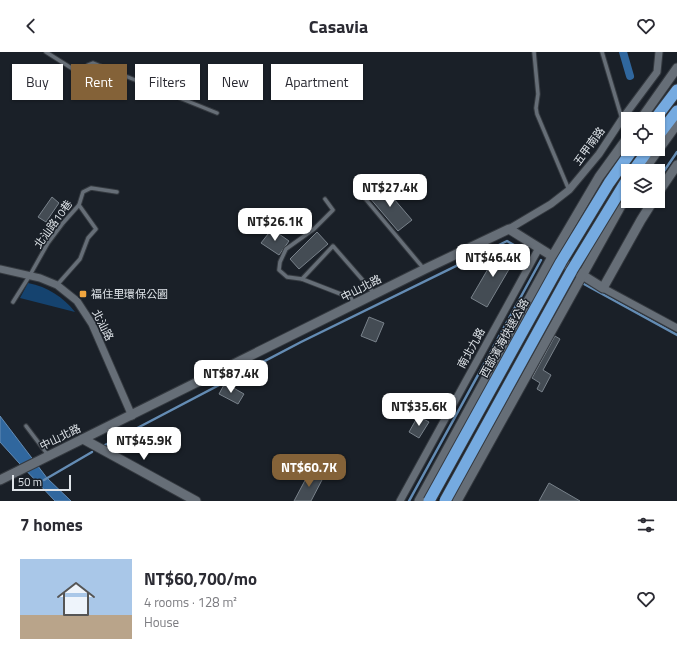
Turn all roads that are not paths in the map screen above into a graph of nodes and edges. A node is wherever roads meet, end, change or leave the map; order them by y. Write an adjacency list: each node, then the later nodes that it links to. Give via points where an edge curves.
1 (46, 52): 11 (lane, via 76,71 82,72 93,63)
2 (534, 52): 21 (lane, via 538,94 536,114)
3 (602, 52): 12 (lane)
4 (659, 52): 8 (street, 五甲南路, via 657,72)
5 (677, 68): 9 (street)
6 (677, 90): 10 (highway)
7 (677, 111): 14 (highway)
8 (627, 112)
9 (646, 112)
10 (660, 112)
11 (217, 113)
12 (621, 115)
13 (621, 120): 21 (street, 五甲南路, via 599,154)
14 (672, 124): 17 (street)
15 (621, 147): 30 (street, via 599,177)
16 (628, 156): 50 (highway, 西部濱海快速公路, bridge, via 561,262)
17 (647, 164)
18 (677, 165): 19 (street)
19 (665, 183)
20 (358, 190): 32 (lane)
21 (569, 190): 28 (street, 五甲南路)
22 (621, 190): 51 (highway, bridge, via 572,270)
23 (117, 192): 25 (lane, 北汕路10巷, via 92,188 83,192)
24 (325, 199): 35 (lane, via 333,210 286,249 280,262 279,270 287,277)
25 (79, 205): 34 (lane, 北汕路10巷, via 48,242); 36 (lane, via 96,229 88,238 80,259)
26 (621, 205): 33 (street)
27 (648, 208): 37 (street)
28 (509, 229): 29 (street); 32 (street, 中山北路)
29 (539, 248): 30 (street); 48 (street, 南北九路)
30 (552, 257): 33 (street); 49 (street)
31 (0, 269): 34 (street, 北汕路)
32 (425, 269): 38 (street, 中山北路)
33 (582, 275): 37 (street); 52 (street)
34 (30, 276): 36 (street, 北汕路); 39 (lane, 北汕路10巷)
35 (302, 280): 38 (lane, via 333,246); 40 (lane, via 351,298)
36 (57, 285): 42 (street, 北汕路, via 77,301 92,324)
37 (603, 288): 41 (street)
38 (375, 294): 40 (street, 中山北路)
39 (13, 302)
40 (355, 305): 42 (street, 中山北路)
41 (677, 328)
42 (132, 416): 44 (street, 中山北路)
43 (26, 426): 45 (lane)
44 (83, 439): 45 (street, 中山北路); 47 (street)
45 (48, 456): 46 (street, 中山北路)
46 (0, 480)
47 (196, 501)
48 (400, 501)
49 (419, 501)
50 (429, 501)
51 (445, 501)
52 (457, 501)

